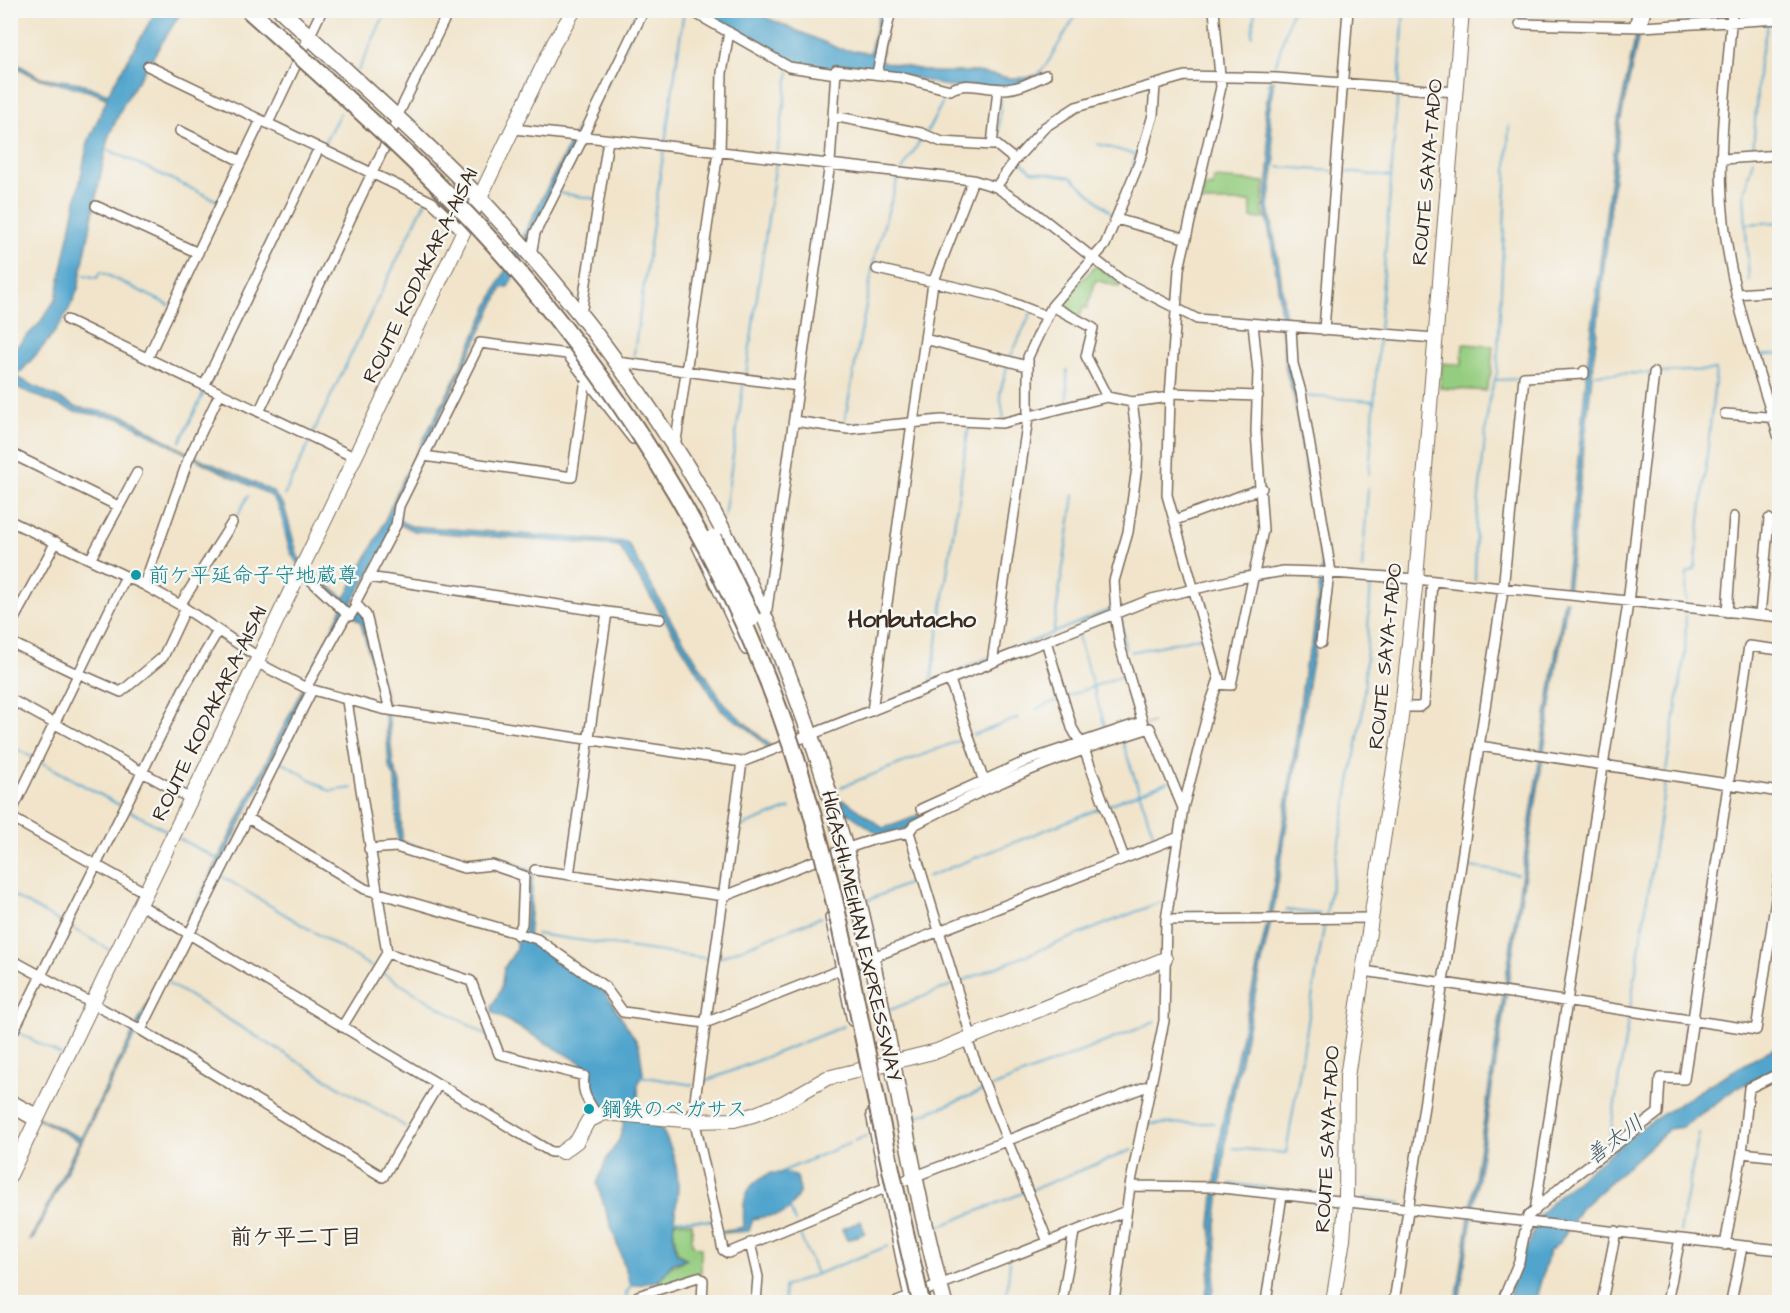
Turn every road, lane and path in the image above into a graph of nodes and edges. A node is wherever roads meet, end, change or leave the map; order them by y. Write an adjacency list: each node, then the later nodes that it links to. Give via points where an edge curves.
1 (249, 10): 230 (highway, HIGASHI-MEIHAN EXPRESSWAY, bridge, via 399,148 507,259 603,380 690,516 760,662 816,824 845,946)
2 (265, 10): 235 (highway, HIGASHI-MEIHAN EXPRESSWAY, bridge, via 407,141 514,250 612,374 699,511 770,657 826,821)
3 (281, 10): 21 (main road)
4 (322, 10): 21 (street)
5 (448, 10): 32 (street)
6 (574, 10): 34 (main road, ROUTE KODAKARA-AISAI, via 554,43)
7 (644, 10): 36 (street)
8 (690, 10): 20 (street)
9 (891, 10): 23 (street)
10 (1214, 10): 26 (street)
11 (1348, 10): 27 (street)
12 (1462, 10): 30 (main road, ROUTE SAYA-TADO)
13 (1638, 10): 19 (street)
14 (1646, 10): 19 (street)
15 (1732, 10): 17 (street)
16 (1779, 19): 17 (street)
17 (1731, 23): 19 (street); 42 (street)
18 (1520, 24): 19 (street)
19 (1638, 27)
20 (729, 32): 24 (street, via 789,67); 40 (street, via 722,73)
21 (310, 38): 32 (main road); 33 (street)
22 (148, 66): 33 (street)
23 (879, 68): 24 (street, via 840,69); 29 (street, via 949,90 962,85)
24 (836, 74): 31 (street)
25 (1046, 75): 29 (street, via 1017,88)
26 (1221, 77): 27 (street); 28 (street, via 1189,76); 53 (street, via 1197,199)
27 (1342, 83): 30 (street); 68 (street)
28 (1155, 85): 43 (street, via 1076,107 1045,127); 51 (street, via 1153,115)
29 (998, 89): 38 (street)
30 (1455, 92): 69 (main road, ROUTE SAYA-TADO)
31 (833, 116): 38 (street, via 924,134 942,142); 45 (street)
32 (398, 118): 46 (street); 49 (main road)
33 (265, 122): 39 (street); 44 (street)
34 (514, 129): 36 (street); 49 (main road, ROUTE KODAKARA-AISAI)
35 (180, 131): 44 (street)
36 (583, 138): 37 (street); 55 (street, via 535,233)
37 (608, 140): 40 (street); 63 (street)
38 (994, 143): 43 (street)
39 (319, 148): 46 (street); 78 (street)
40 (719, 152): 45 (street); 74 (street)
41 (1779, 155): 42 (street)
42 (1723, 159): 60 (street, via 1723,211)
43 (1015, 160): 48 (street)
44 (242, 161): 54 (street)
45 (830, 163): 47 (street); 79 (street)
46 (374, 174): 52 (street, via 432,202); 85 (street)
47 (973, 180): 48 (street); 58 (street)
48 (996, 187): 56 (street, via 1033,211)
49 (480, 199): 52 (main road, ROUTE KODAKARA-AISAI); 55 (main road)
50 (96, 206): 54 (street)
51 (1116, 219): 53 (street); 56 (street, via 1106,245)
52 (463, 232): 95 (main road, ROUTE KODAKARA-AISAI)
53 (1184, 238): 62 (street)
54 (198, 253): 71 (street)
55 (530, 254): 63 (main road)
56 (1094, 261): 61 (street); 62 (street)
57 (877, 269): 58 (street)
58 (933, 283): 64 (street, via 995,296); 70 (street)
59 (1779, 291): 60 (street)
60 (1736, 294): 88 (street)
61 (1052, 306): 64 (street); 83 (street, via 1093,328 1086,356)
62 (1175, 309): 66 (street, via 1197,319); 81 (street)
63 (581, 315): 72 (main road)
64 (1046, 316): 73 (street)
65 (67, 320): 71 (street)
66 (1253, 324): 67 (street); 82 (street)
67 (1286, 327): 68 (street); 107 (street, via 1301,392)
68 (1324, 330): 69 (street)
69 (1434, 338): 111 (main road, ROUTE SAYA-TADO)
70 (925, 339): 73 (street); 90 (street)
71 (148, 357): 78 (street)
72 (617, 362): 74 (street); 92 (main road)
73 (1027, 366): 87 (street)
74 (687, 370): 79 (street); 92 (street)
75 (1584, 371): 115 (street, via 1584,375 1524,377)
76 (1654, 374): 116 (street)
77 (591, 382): 94 (street, via 585,386 572,477); 94 (street, via 567,354 483,342); 148 (street, via 644,453 693,538 755,669)
78 (205, 384): 80 (street)
79 (798, 386): 89 (street)
80 (220, 393): 85 (street); 113 (street, via 191,455)
81 (1170, 395): 82 (street); 84 (street); 101 (street, via 1167,495)
82 (1258, 396): 97 (street, via 1256,431)
83 (1107, 397): 84 (street); 87 (street)
84 (1132, 402): 121 (street, via 1138,437 1137,467 1128,532 1114,581)
85 (259, 412): 95 (street)
86 (1725, 414): 88 (street)
87 (1028, 418): 90 (street, via 1002,423); 133 (street)
88 (1776, 419): 91 (street)
89 (794, 421): 90 (street, via 848,429); 125 (street)
90 (912, 423): 142 (street)
91 (1779, 441)
92 (673, 444): 125 (main road, via 729,544)
93 (10, 453): 98 (street)
94 (424, 456): 110 (street, via 396,525)
95 (356, 458): 106 (main road, ROUTE KODAKARA-AISAI)
96 (137, 473): 98 (street)
97 (1262, 488): 101 (street); 109 (street, via 1263,530)
98 (118, 506): 105 (street)
99 (1734, 517): 120 (street)
100 (1769, 519): 122 (street)
101 (1175, 520): 114 (street)
102 (10, 521): 104 (street)
103 (232, 523): 117 (street)
104 (56, 542): 105 (street); 126 (street)
105 (91, 558): 108 (street)
106 (303, 566): 118 (street); 132 (main road, ROUTE KODAKARA-AISAI)
107 (1327, 572): 109 (street); 111 (street); 130 (street)
108 (126, 576): 113 (street); 134 (street)
109 (1254, 576): 114 (street); 136 (street, via 1231,685)
110 (368, 577): 118 (street); 119 (street)
111 (1416, 579): 112 (street); 140 (main road, ROUTE SAYA-TADO)
112 (1432, 581): 115 (street); 140 (street, via 1424,704)
113 (144, 585): 117 (street)
114 (1193, 587): 121 (street, via 1152,598); 136 (street, via 1219,679)
115 (1503, 590): 116 (street); 147 (street)
116 (1628, 603): 120 (street); 151 (street)
117 (183, 608): 127 (street); 134 (street, via 163,657 122,692)
118 (348, 611): 137 (street); 141 (street, via 366,615)
119 (607, 612): 124 (street); 146 (street)
120 (1727, 612): 122 (street)
121 (1116, 614): 128 (street); 144 (street, via 1120,646)
122 (1760, 615): 123 (street)
123 (1779, 617)
124 (660, 619)
125 (765, 621): 145 (main road)
126 (10, 626)
127 (218, 631): 132 (street); 152 (street, via 184,688)
128 (1046, 641): 133 (street); 149 (street, via 1072,728)
129 (10, 642): 134 (street)
130 (1321, 643)
131 (1779, 650): 154 (street, via 1749,646)
132 (257, 660): 137 (street); 156 (main road, ROUTE KODAKARA-AISAI)
133 (992, 663): 135 (street)
134 (80, 674): 143 (street)
135 (950, 680): 142 (street); 153 (street)
136 (1217, 684): 158 (street)
137 (306, 688): 139 (street); 160 (street)
138 (10, 699): 143 (street)
139 (347, 701): 141 (street); 163 (street)
140 (1402, 707): 174 (main road, ROUTE SAYA-TADO)
141 (386, 710): 146 (street)
142 (872, 711): 145 (street)
143 (56, 725): 152 (street); 159 (street)
144 (1143, 726): 149 (street); 158 (street, via 1150,728)
145 (811, 734): 148 (street); 164 (main road)
146 (588, 739): 150 (street); 170 (street)
147 (1479, 746): 151 (street); 188 (street)
148 (784, 747): 150 (street); 166 (street)
149 (1082, 747): 153 (street); 165 (street)
150 (742, 762): 172 (street)
151 (1603, 764): 154 (street); 189 (street)
152 (142, 773): 156 (street); 167 (street)
153 (985, 783): 157 (street); 161 (street, via 914,825)
154 (1729, 784): 155 (street); 191 (street)
155 (1779, 792)
156 (191, 799): 173 (main road, ROUTE KODAKARA-AISAI)
157 (921, 808)
158 (1183, 808): 162 (street)
159 (10, 816): 167 (street)
160 (248, 818): 171 (street, via 365,889); 177 (street)
161 (909, 832): 164 (street); 176 (street)
162 (1179, 837): 165 (street); 175 (street)
163 (369, 849): 171 (street); 178 (street, via 396,847 464,868 492,865 524,876)
164 (845, 849): 166 (street); 182 (main road)
165 (1124, 858): 176 (street)
166 (818, 860): 172 (street); 185 (street)
167 (97, 866): 173 (street); 187 (street)
168 (535, 870): 170 (street)
169 (1779, 873): 179 (street)
170 (569, 875): 172 (street)
171 (375, 890): 178 (street); 181 (street)
172 (725, 896): 192 (street)
173 (143, 899): 177 (street); 190 (main road, ROUTE KODAKARA-AISAI)
174 (1372, 918): 175 (street); 186 (main road, ROUTE SAYA-TADO)
175 (1166, 920): 184 (street)
176 (939, 931): 182 (street); 195 (street)
177 (187, 932): 193 (street); 194 (street)
178 (522, 936): 192 (street, via 537,939 605,987 622,1012)
179 (1769, 947): 180 (street); 191 (street, via 1756,1030)
180 (1779, 949)
181 (387, 953): 193 (street); 204 (street, via 471,981 499,1054 584,1076 584,1095)
182 (870, 956): 185 (street); 197 (main road)
183 (10, 958): 187 (street)
184 (1165, 959): 195 (main road); 201 (street, via 1164,1021)
185 (840, 969): 192 (street); 198 (street)
186 (1364, 971): 188 (street); 216 (main road, ROUTE SAYA-TADO, via 1347,1077)
187 (42, 976): 190 (street); 196 (street)
188 (1442, 983): 189 (street); 217 (street)
189 (1568, 1003): 191 (street); 219 (street)
190 (93, 1005): 194 (street); 205 (main road, ROUTE KODAKARA-AISAI)
191 (1692, 1022): 219 (street, via 1684,1079 1660,1078 1658,1113 1569,1180)
192 (705, 1023): 206 (street, via 693,1114)
193 (342, 1027): 200 (street)
194 (138, 1029): 200 (street, via 383,1177)
195 (969, 1037): 197 (main road, via 938,1051); 207 (street)
196 (10, 1038)
197 (891, 1064): 198 (main road); 212 (main road)
198 (863, 1070): 206 (main road, via 827,1078 753,1115); 214 (street)
199 (1779, 1073): 209 (street, via 1749,1088)
200 (438, 1084): 208 (street, via 551,1152)
201 (1150, 1084): 207 (street); 213 (street)
202 (10, 1099): 205 (street)
203 (10, 1107): 205 (street)
204 (597, 1115): 206 (main road, via 620,1113); 208 (main road, via 588,1121 577,1141)
205 (38, 1118): 211 (main road, ROUTE KODAKARA-AISAI)
206 (696, 1121): 225 (street, via 723,1250 728,1252)
207 (1007, 1141): 212 (street); 224 (street)
208 (561, 1152)
209 (1742, 1153): 210 (street); 226 (street)
210 (1779, 1157)
211 (10, 1175)
212 (914, 1177): 214 (street); 229 (main road)
213 (1130, 1186): 215 (street, via 1217,1187); 218 (street)
214 (885, 1188): 225 (street); 230 (street)
215 (1282, 1195): 216 (street); 239 (street)
216 (1346, 1201): 217 (street); 240 (main road, ROUTE SAYA-TADO)
217 (1408, 1207): 220 (street); 241 (street)
218 (1126, 1211): 221 (street); 238 (street)
219 (1535, 1211): 220 (street, via 1528,1216)
220 (1529, 1222): 222 (street); 242 (street, via 1520,1260)
221 (1074, 1232): 224 (street); 237 (street)
222 (1616, 1232): 223 (street); 243 (street)
223 (1680, 1239): 226 (street); 244 (street)
224 (1048, 1242): 229 (street)
225 (750, 1243): 233 (street, via 758,1277)
226 (1725, 1245): 227 (street)
227 (1742, 1246): 228 (street); 245 (street)
228 (1779, 1250)
229 (940, 1285): 230 (street); 236 (main road)
230 (913, 1301): 234 (street)
231 (638, 1302): 232 (street, via 643,1293 698,1277 703,1280)
232 (702, 1302)
233 (756, 1302)
234 (897, 1302)
235 (933, 1302)
236 (944, 1302)
237 (1062, 1302)
238 (1114, 1302)
239 (1266, 1302)
240 (1333, 1302)
241 (1394, 1302)
242 (1502, 1302)
243 (1602, 1302)
244 (1667, 1302)
245 (1731, 1302)

